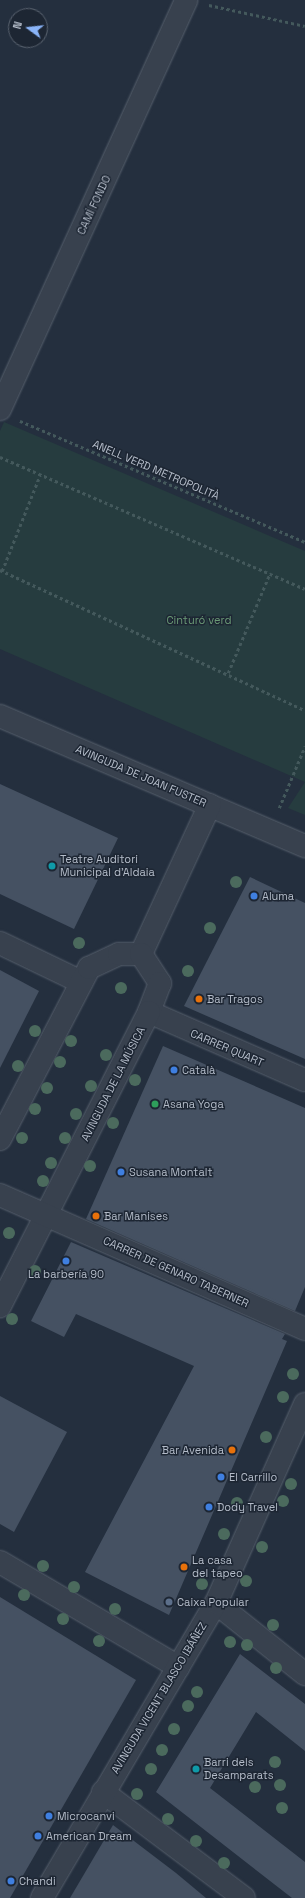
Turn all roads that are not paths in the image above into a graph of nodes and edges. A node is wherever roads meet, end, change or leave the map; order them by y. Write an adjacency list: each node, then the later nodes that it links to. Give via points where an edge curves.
1 (186, 1): 2 (street, CAMÍ FONDO)
2 (7, 414)
3 (0, 716): 4 (street, AVINGUDA DE JOAN FUSTER)
4 (210, 805): 5 (street, AVINGUDA DE JOAN FUSTER); 10 (street)
5 (275, 834): 6 (street, AVINGUDA DE JOAN FUSTER); 7 (street, AVINGUDA DE JOAN FUSTER); 8 (street, AVINGUDA DE JOAN FUSTER)
6 (305, 840)
7 (305, 846)
8 (305, 858)
9 (0, 943): 11 (street)
10 (141, 954): 11 (street, via 119,954 89,968); 12 (street, AVINGUDA DE LA MÚSICA, via 160,984)
11 (81, 982): 14 (street)
12 (149, 1012): 13 (street, CARRER QUART); 16 (street, AVINGUDA DE LA MÚSICA)
13 (305, 1080)
14 (0, 1139)
15 (0, 1195): 16 (street)
16 (47, 1215): 17 (street, AVINGUDA DE LA MÚSICA); 18 (street, CARRER DE GENARO TABERNER)
17 (0, 1306)
18 (305, 1329)
19 (305, 1404): 21 (street, AVINGUDA VICENT BLASCO IBÁÑEZ)
20 (0, 1562): 22 (street)
21 (216, 1603): 22 (street, AVINGUDA VICENT BLASCO IBÁÑEZ); 23 (street)
22 (178, 1667): 24 (street, AVINGUDA VICENT BLASCO IBÁÑEZ)
23 (305, 1674)
24 (103, 1792): 25 (street, AVINGUDA VICENT BLASCO IBÁÑEZ); 26 (street)
25 (42, 1898)
26 (244, 1898)

